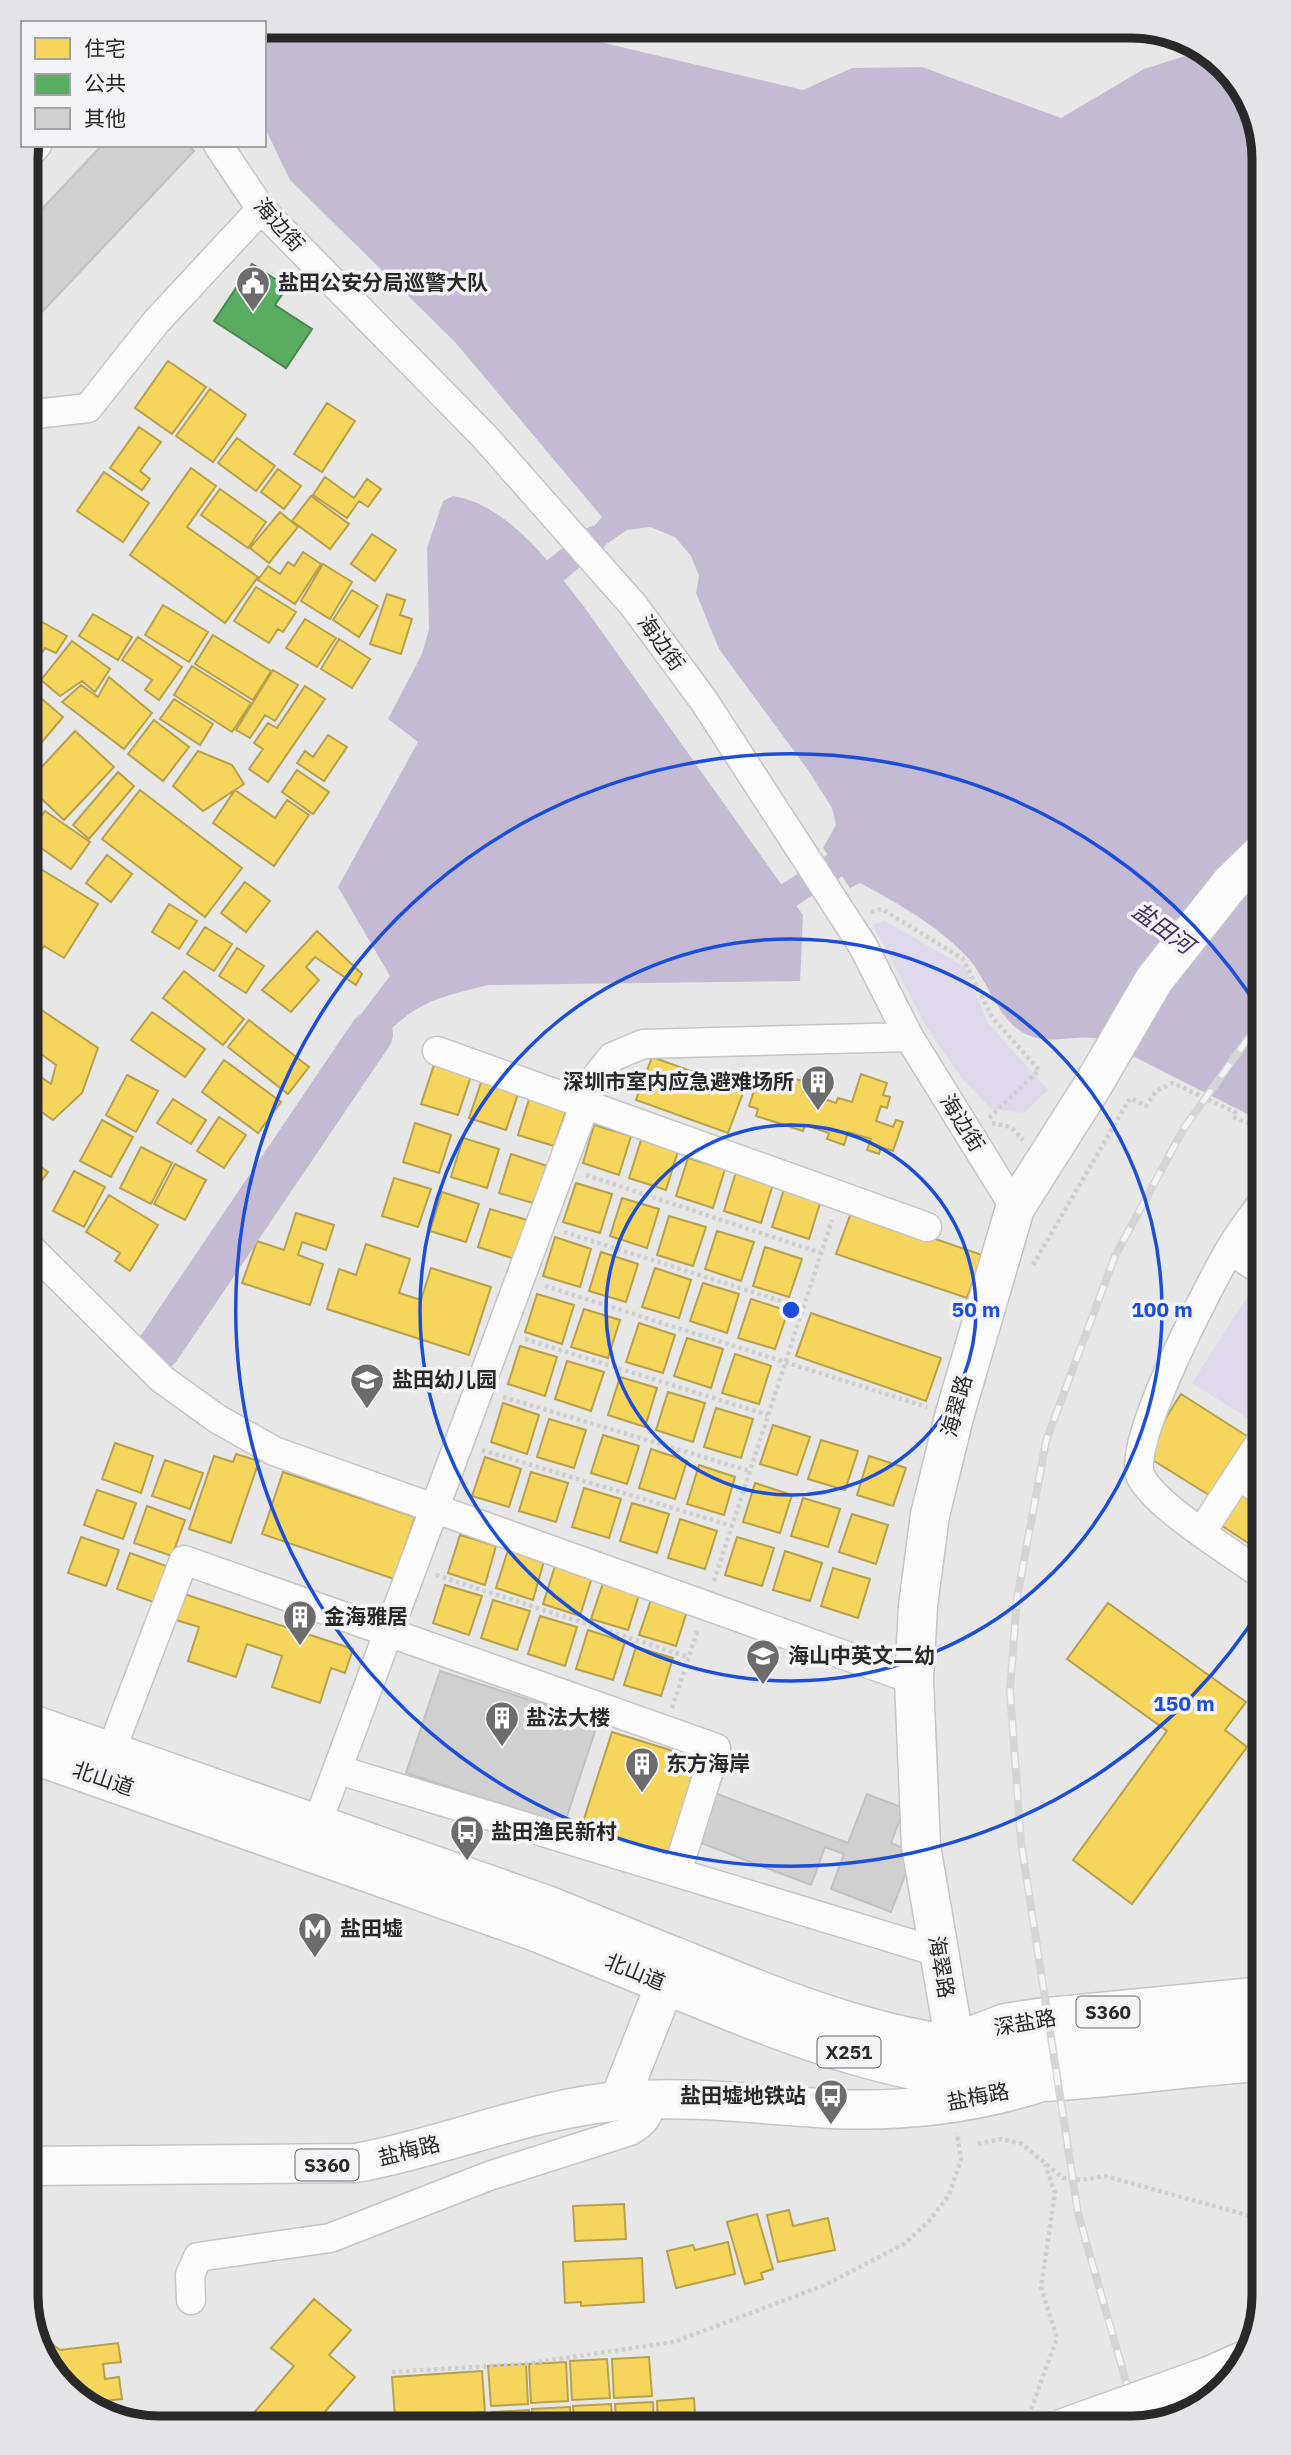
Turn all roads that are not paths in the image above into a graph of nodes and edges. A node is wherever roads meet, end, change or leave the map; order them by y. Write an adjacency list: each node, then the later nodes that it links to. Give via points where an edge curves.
1 (220, 147): 2 (street, 海边街)
2 (261, 209): 3 (street, via 156,322 88,408); 5 (street, 海边街, via 484,436 602,568 704,701 863,946)
3 (39, 414)
4 (1252, 862): 8 (main road, 海翠路, via 1154,981)
5 (909, 1037): 7 (street, via 643,1044 612,1057 594,1080); 8 (street, 海边街)
6 (437, 1051): 7 (street)
7 (584, 1105): 10 (street); 17 (street)
8 (1015, 1208): 21 (main road, 海翠路, via 930,1515)
9 (1252, 1218): 11 (street)
10 (927, 1227)
11 (1230, 1250): 13 (street); 18 (street, via 1164,1381 1139,1461 1140,1476 1155,1497)
12 (38, 1256): 17 (street, via 162,1379 216,1418 274,1451)
13 (1252, 1264)
14 (1252, 1455): 15 (street)
15 (1238, 1476): 16 (street); 18 (street)
16 (1252, 1485)
17 (433, 1509): 20 (street); 21 (street)
18 (1202, 1531): 19 (street)
19 (1252, 1568)
20 (390, 1632): 24 (street, via 184,1560); 25 (street); 27 (street, via 716,1748)
21 (914, 1680): 28 (main road, 海翠路, via 921,1846)
22 (38, 1729): 24 (main road, 北山道 / X251)
23 (38, 1754): 24 (main road, 北山道 / X251)
24 (106, 1765): 26 (main road, 北山道 / X251); 29 (main road, 北山道 / X251, via 536,1931)
25 (340, 1770): 26 (street); 27 (street)
26 (317, 1824): 29 (main road, 北山道 / X251, via 547,1905)
27 (677, 1872): 28 (street)
28 (938, 1952): 34 (main road, 海翠路)
29 (670, 1970): 34 (main road, 北山道 / X251, via 901,2035); 36 (main road, 北山道 / X251, via 736,2014 899,2065 959,2077); 37 (main road)
30 (1252, 1998): 34 (main road, 深盐路 / S360, via 1006,2023)
31 (1252, 2002): 33 (main road)
32 (1252, 2029): 33 (main road, 北山道 / X251)
33 (1160, 2037): 34 (main road, 北山道 / X251, via 1046,2048 999,2049)
34 (955, 2043)
35 (1252, 2063): 36 (main road, 北山道 / X251)
36 (1042, 2082): 37 (main road, 盐梅路 / S360, via 953,2104 835,2109 724,2100)
37 (635, 2100): 38 (main road, 盐梅路 / S360, via 576,2106 399,2156 356,2163); 39 (street, via 650,2112 630,2131 489,2176 330,2238 198,2256 190,2274)
38 (38, 2166)
39 (191, 2300)
40 (1228, 2367): 41 (main road, bridge)
41 (1097, 2416)

